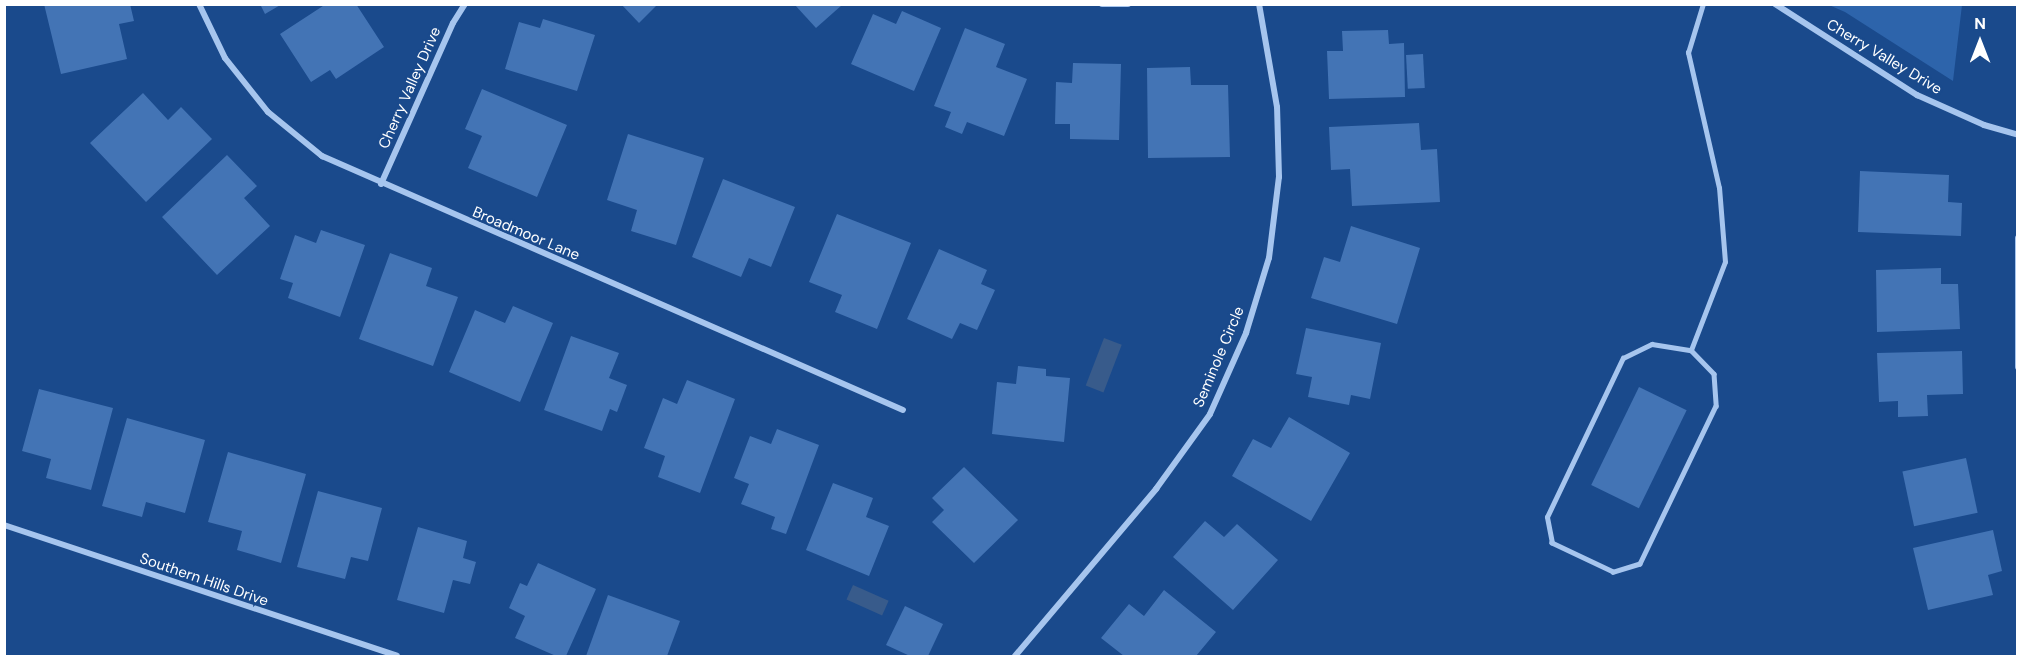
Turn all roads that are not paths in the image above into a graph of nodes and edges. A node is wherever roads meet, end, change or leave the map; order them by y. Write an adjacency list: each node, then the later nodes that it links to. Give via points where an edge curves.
1 (199, 4): 9 (street, Broadmoor Lane, via 225,58 268,112 322,156)
2 (465, 4): 9 (street, Cherry Valley Drive)
3 (1102, 4): 4 (street)
4 (1128, 4)
5 (1259, 4): 16 (street, Seminole Circle, via 1277,107 1279,177 1269,258 1246,333 1210,414 1156,489)
6 (1703, 4): 11 (lane, via 1688,53 1719,188 1725,262)
7 (1775, 4): 8 (street, Cherry Valley Drive, via 1917,95 1984,125)
8 (2018, 135)
9 (381, 184): 13 (street, Broadmoor Lane)
10 (2018, 238): 12 (street)
11 (1691, 350): 11 (lane, via 1652,344 1623,358 1546,517 1552,543 1613,572 1640,564 1716,406 1714,374)
12 (2018, 367)
13 (903, 410)
14 (4, 525): 15 (street, Southern Hills Drive)
15 (396, 657)
16 (1015, 657)

